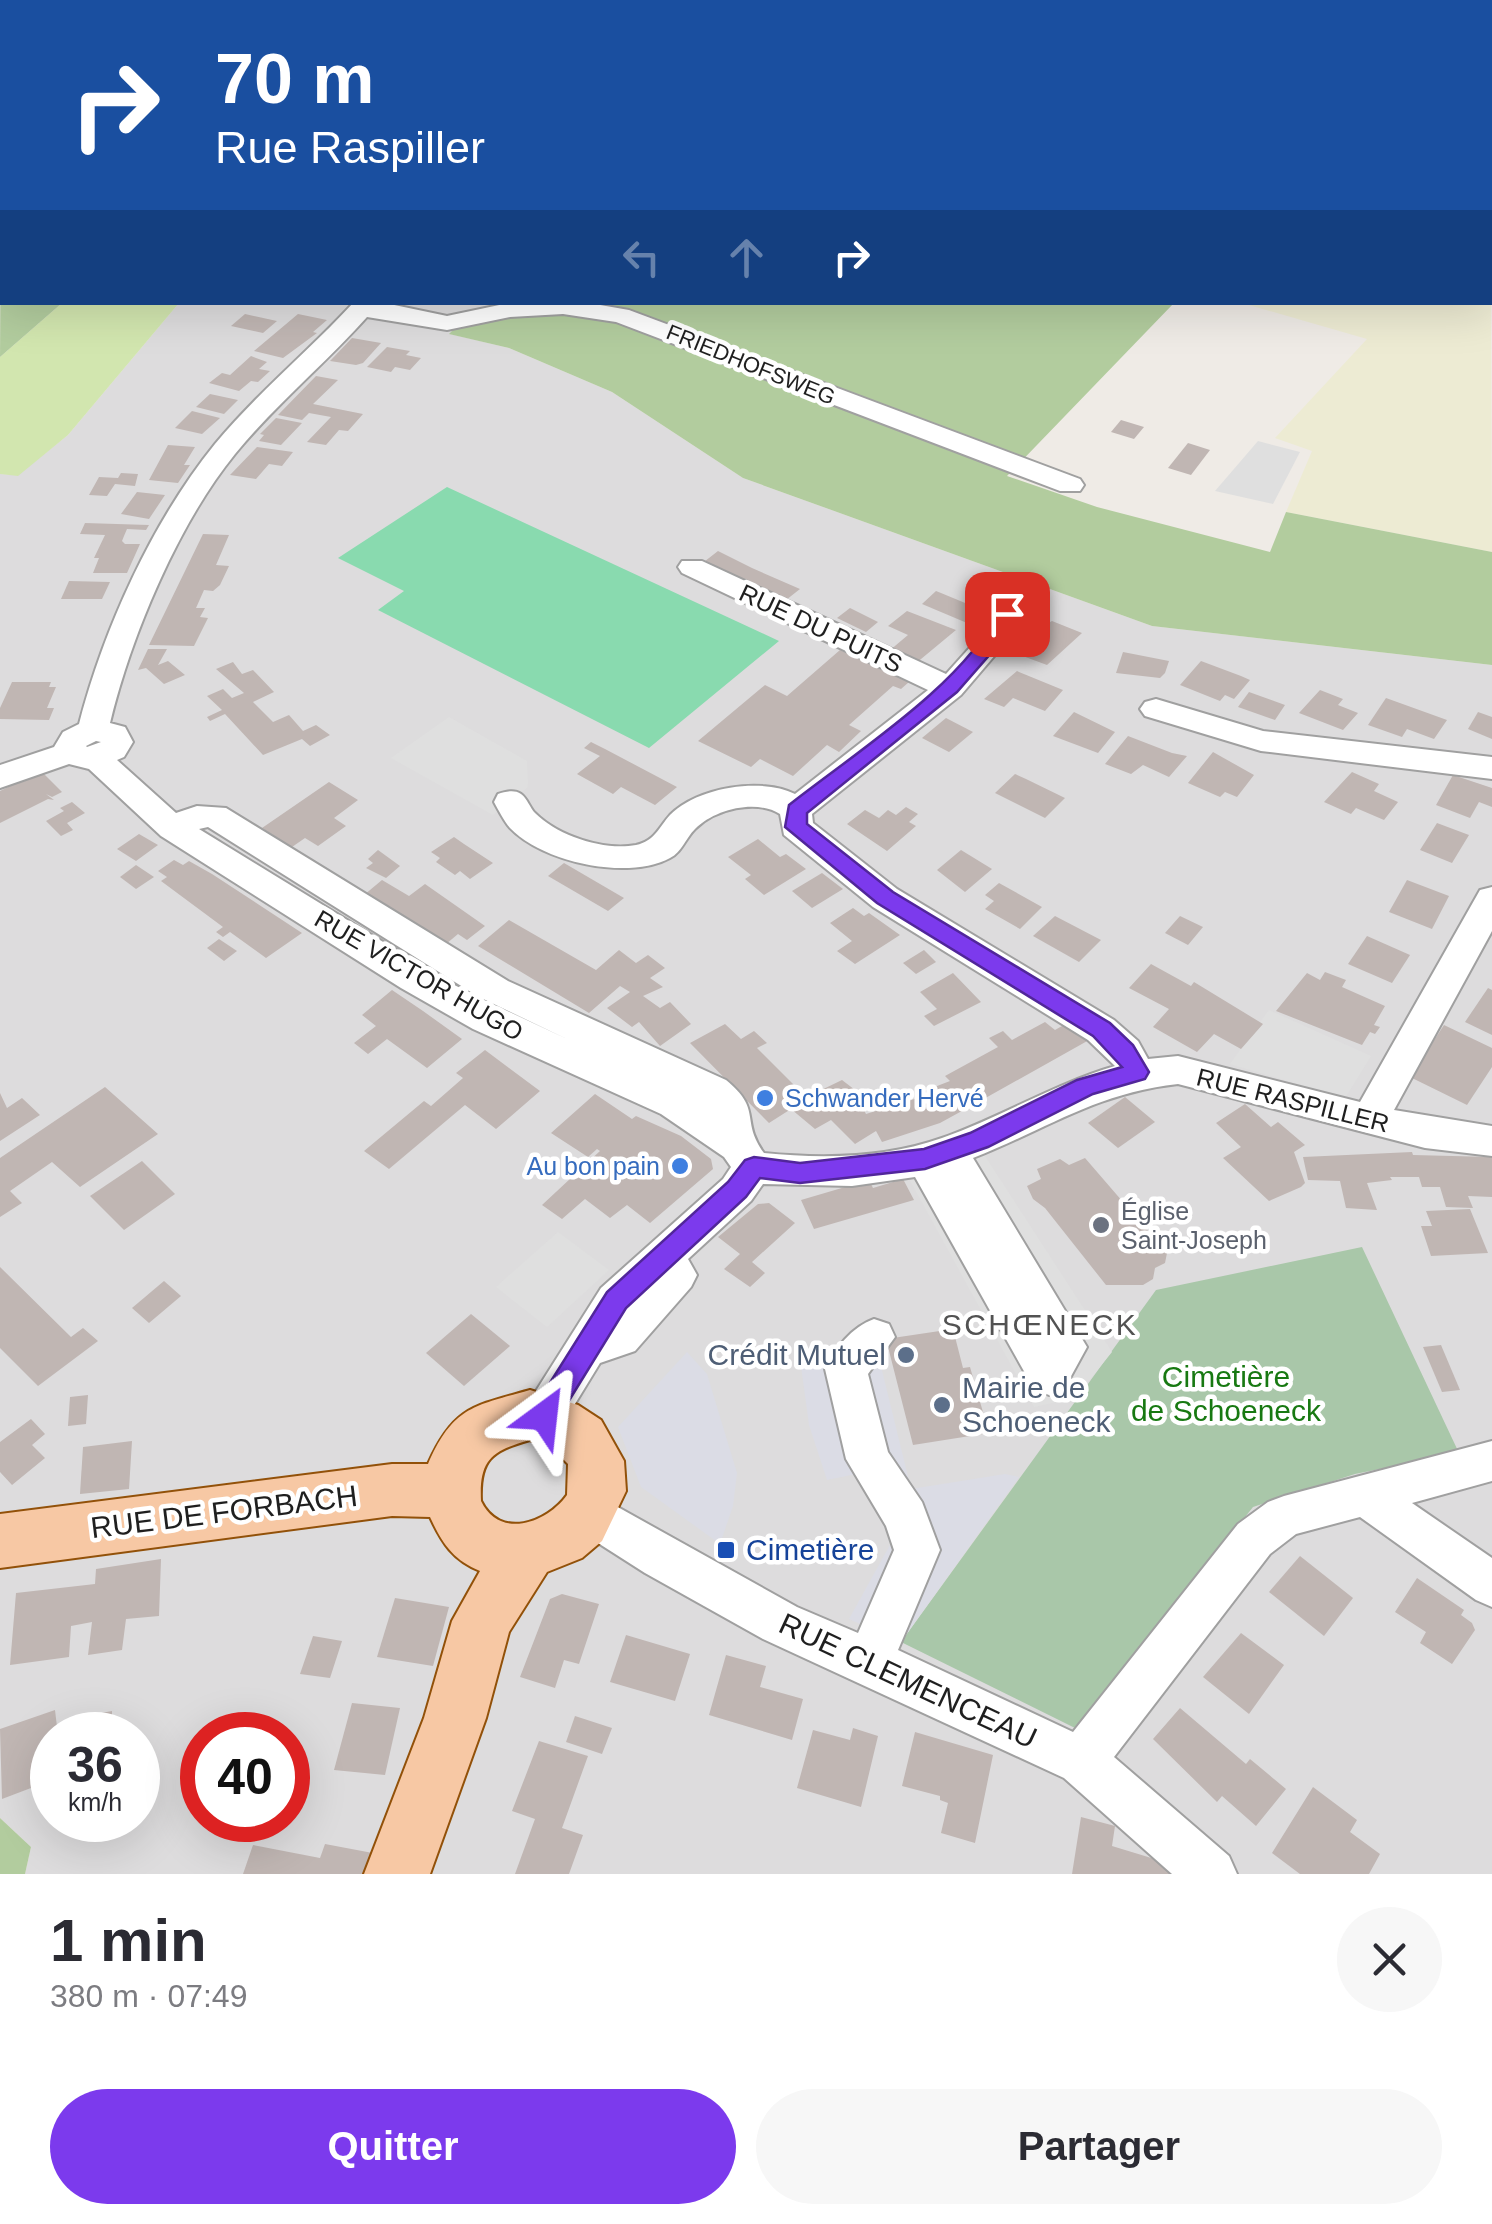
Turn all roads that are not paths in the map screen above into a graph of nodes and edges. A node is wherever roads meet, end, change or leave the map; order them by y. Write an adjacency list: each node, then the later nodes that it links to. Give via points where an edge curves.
1 (366, 306): 2 (street, FRIEDHOFSWEG, via 448,323 563,307 620,315); 7 (street, via 204,476 142,599)
2 (1070, 485)
3 (692, 567): 5 (street, RUE DU PUITS)
4 (1007, 614): 5 (street, via 1004,627)
5 (950, 688): 11 (street)
6 (1156, 709): 8 (street, via 1261,741)
7 (87, 747): 9 (street); 16 (street, RUE VICTOR HUGO, via 173,828 484,1018 692,1112)
8 (1492, 768)
9 (0, 777)
10 (510, 802): 11 (street, via 525,823 607,858 662,849 687,818 747,795 762,794)
11 (796, 810): 13 (street, via 796,827 885,898 1102,1030)
12 (1492, 899): 14 (street)
13 (1137, 1072): 14 (street, RUE RASPILLER, via 1178,1070); 16 (street, RUE RASPILLER, via 1086,1086 937,1155 800,1173)
14 (1370, 1119): 15 (street, RUE RASPILLER, via 1425,1134)
15 (1492, 1140)
16 (743, 1153): 18 (street, via 737,1190 663,1256 677,1275 620,1338 582,1350)
17 (874, 1337): 25 (street, via 846,1369 868,1459 906,1517 917,1550)
18 (544, 1416): 21 (main road, via 578,1433 592,1452 598,1476); 22 (main road, via 502,1420 459,1453)
19 (1492, 1461): 20 (street)
20 (1362, 1493): 24 (street); 26 (street, via 1284,1516 1254,1539)
21 (589, 1512): 22 (main road, via 563,1539); 25 (street, RUE CLEMENCEAU, via 780,1623)
22 (484, 1528): 23 (main road, RUE DE FORBACH, via 392,1490); 27 (main road, via 482,1621 455,1718)
23 (0, 1541)
24 (1492, 1585)
25 (870, 1661): 26 (street, RUE CLEMENCEAU)
26 (1080, 1761): 28 (street, RUE CLEMENCEAU)
27 (397, 1874)
28 (1210, 1874)

